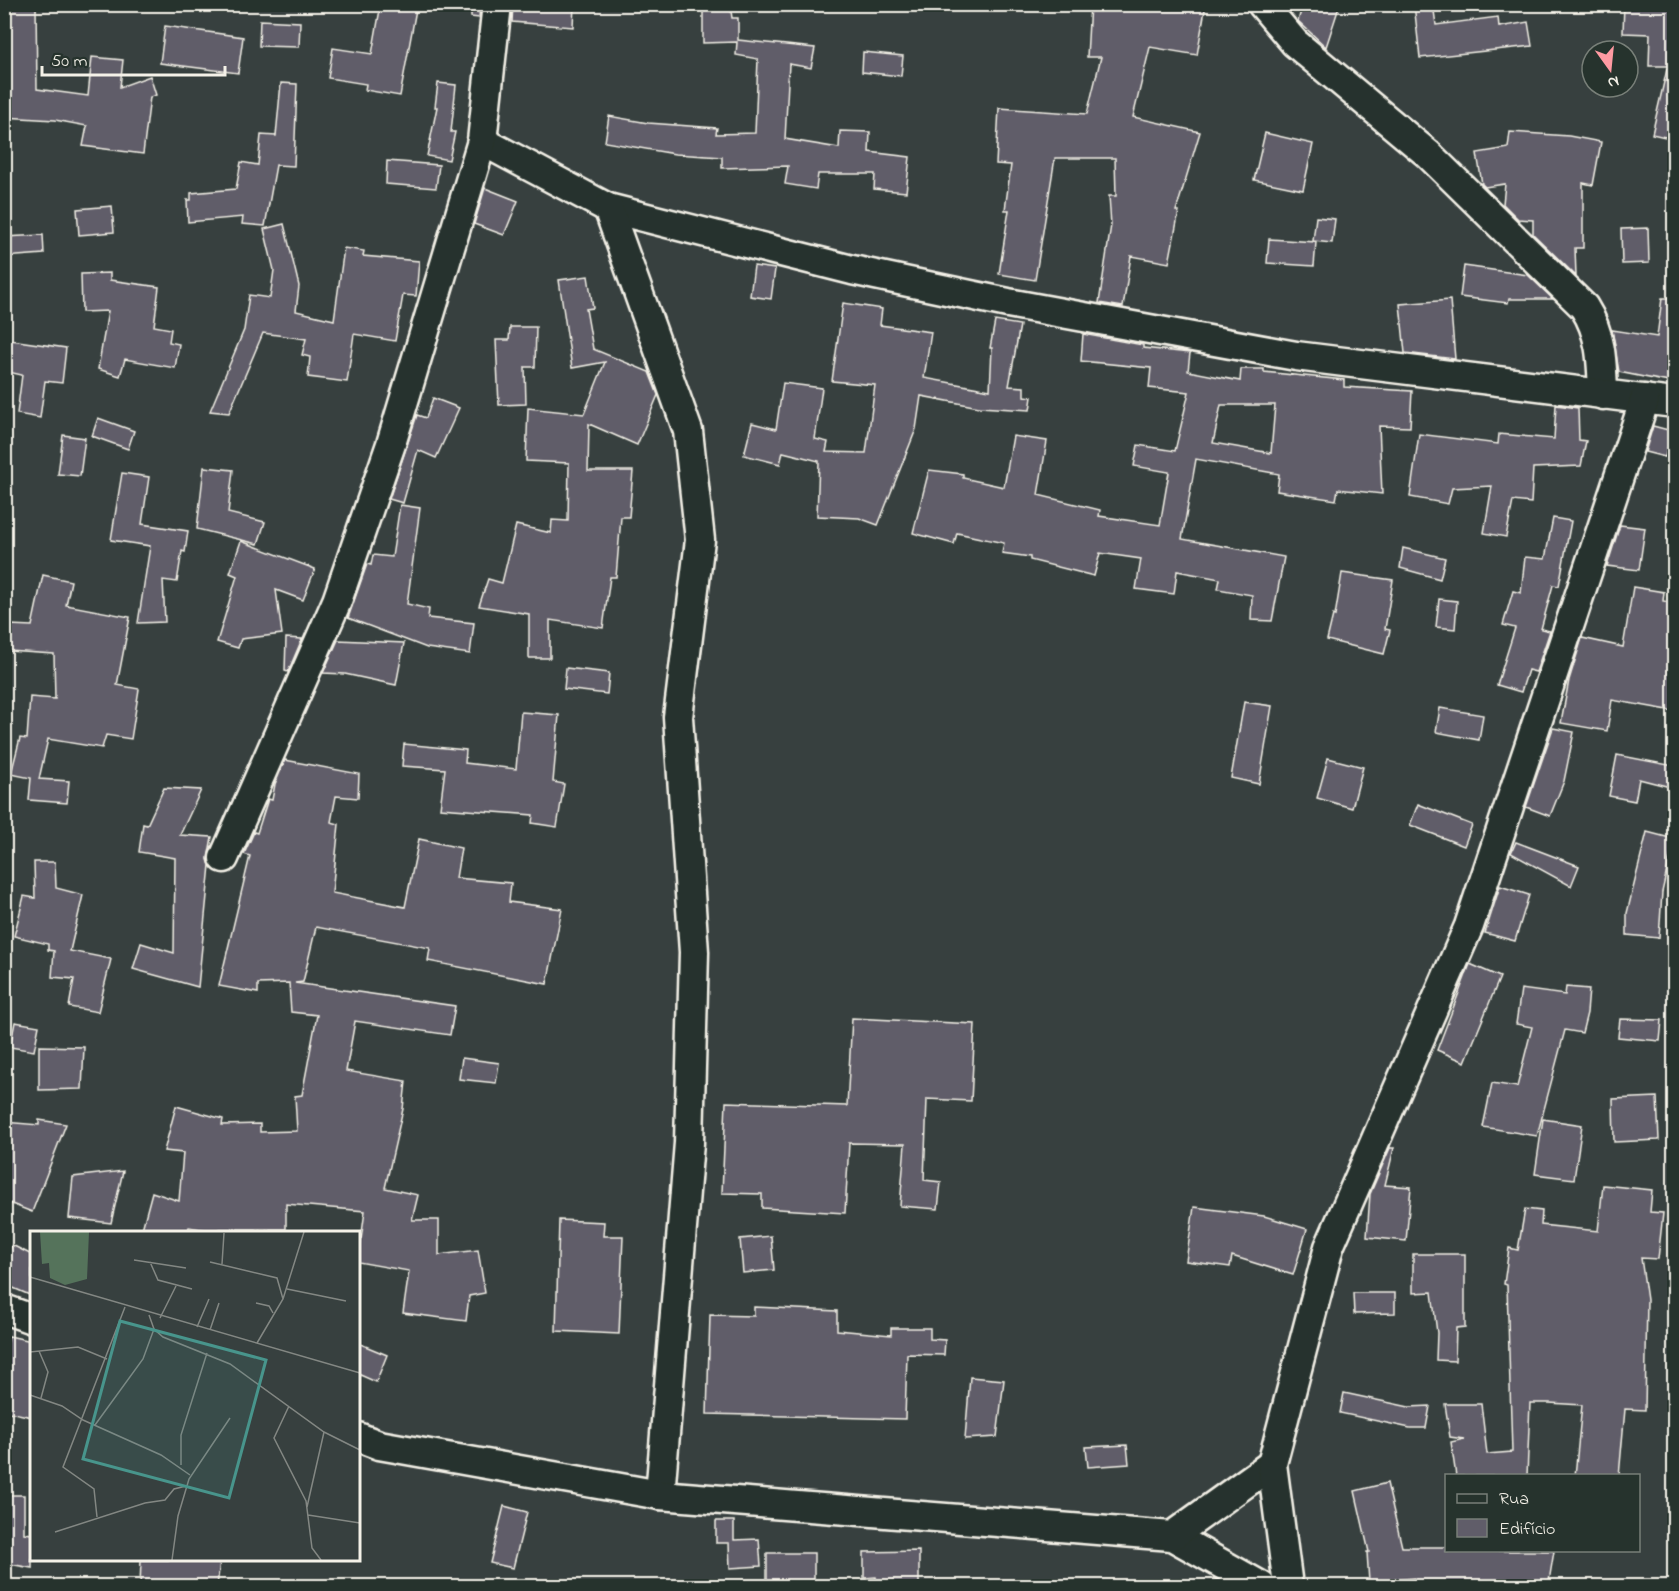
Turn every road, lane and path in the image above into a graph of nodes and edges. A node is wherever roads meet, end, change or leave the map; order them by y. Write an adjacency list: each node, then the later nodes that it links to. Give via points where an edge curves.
1 (1262, 4): 5 (street, via 1295,43 1428,154 1584,307 1595,324 1601,348)
2 (501, 7): 3 (street)
3 (482, 141): 4 (street); 8 (street, via 391,444 337,601)
4 (608, 207): 5 (street, via 852,270 1008,303 1296,356); 13 (street, via 688,431 700,540 678,717 693,952 689,1143)
5 (1603, 395): 6 (street)
6 (1645, 399): 7 (street); 12 (street, via 1469,926 1329,1247)
7 (1674, 403)
8 (224, 858)
9 (4, 1309): 10 (street)
10 (30, 1318)
11 (360, 1438): 13 (street, via 379,1445)
12 (1272, 1464): 14 (street); 16 (street)
13 (660, 1495): 14 (street)
14 (1172, 1536): 15 (street)
15 (1261, 1587)
16 (1288, 1587)

